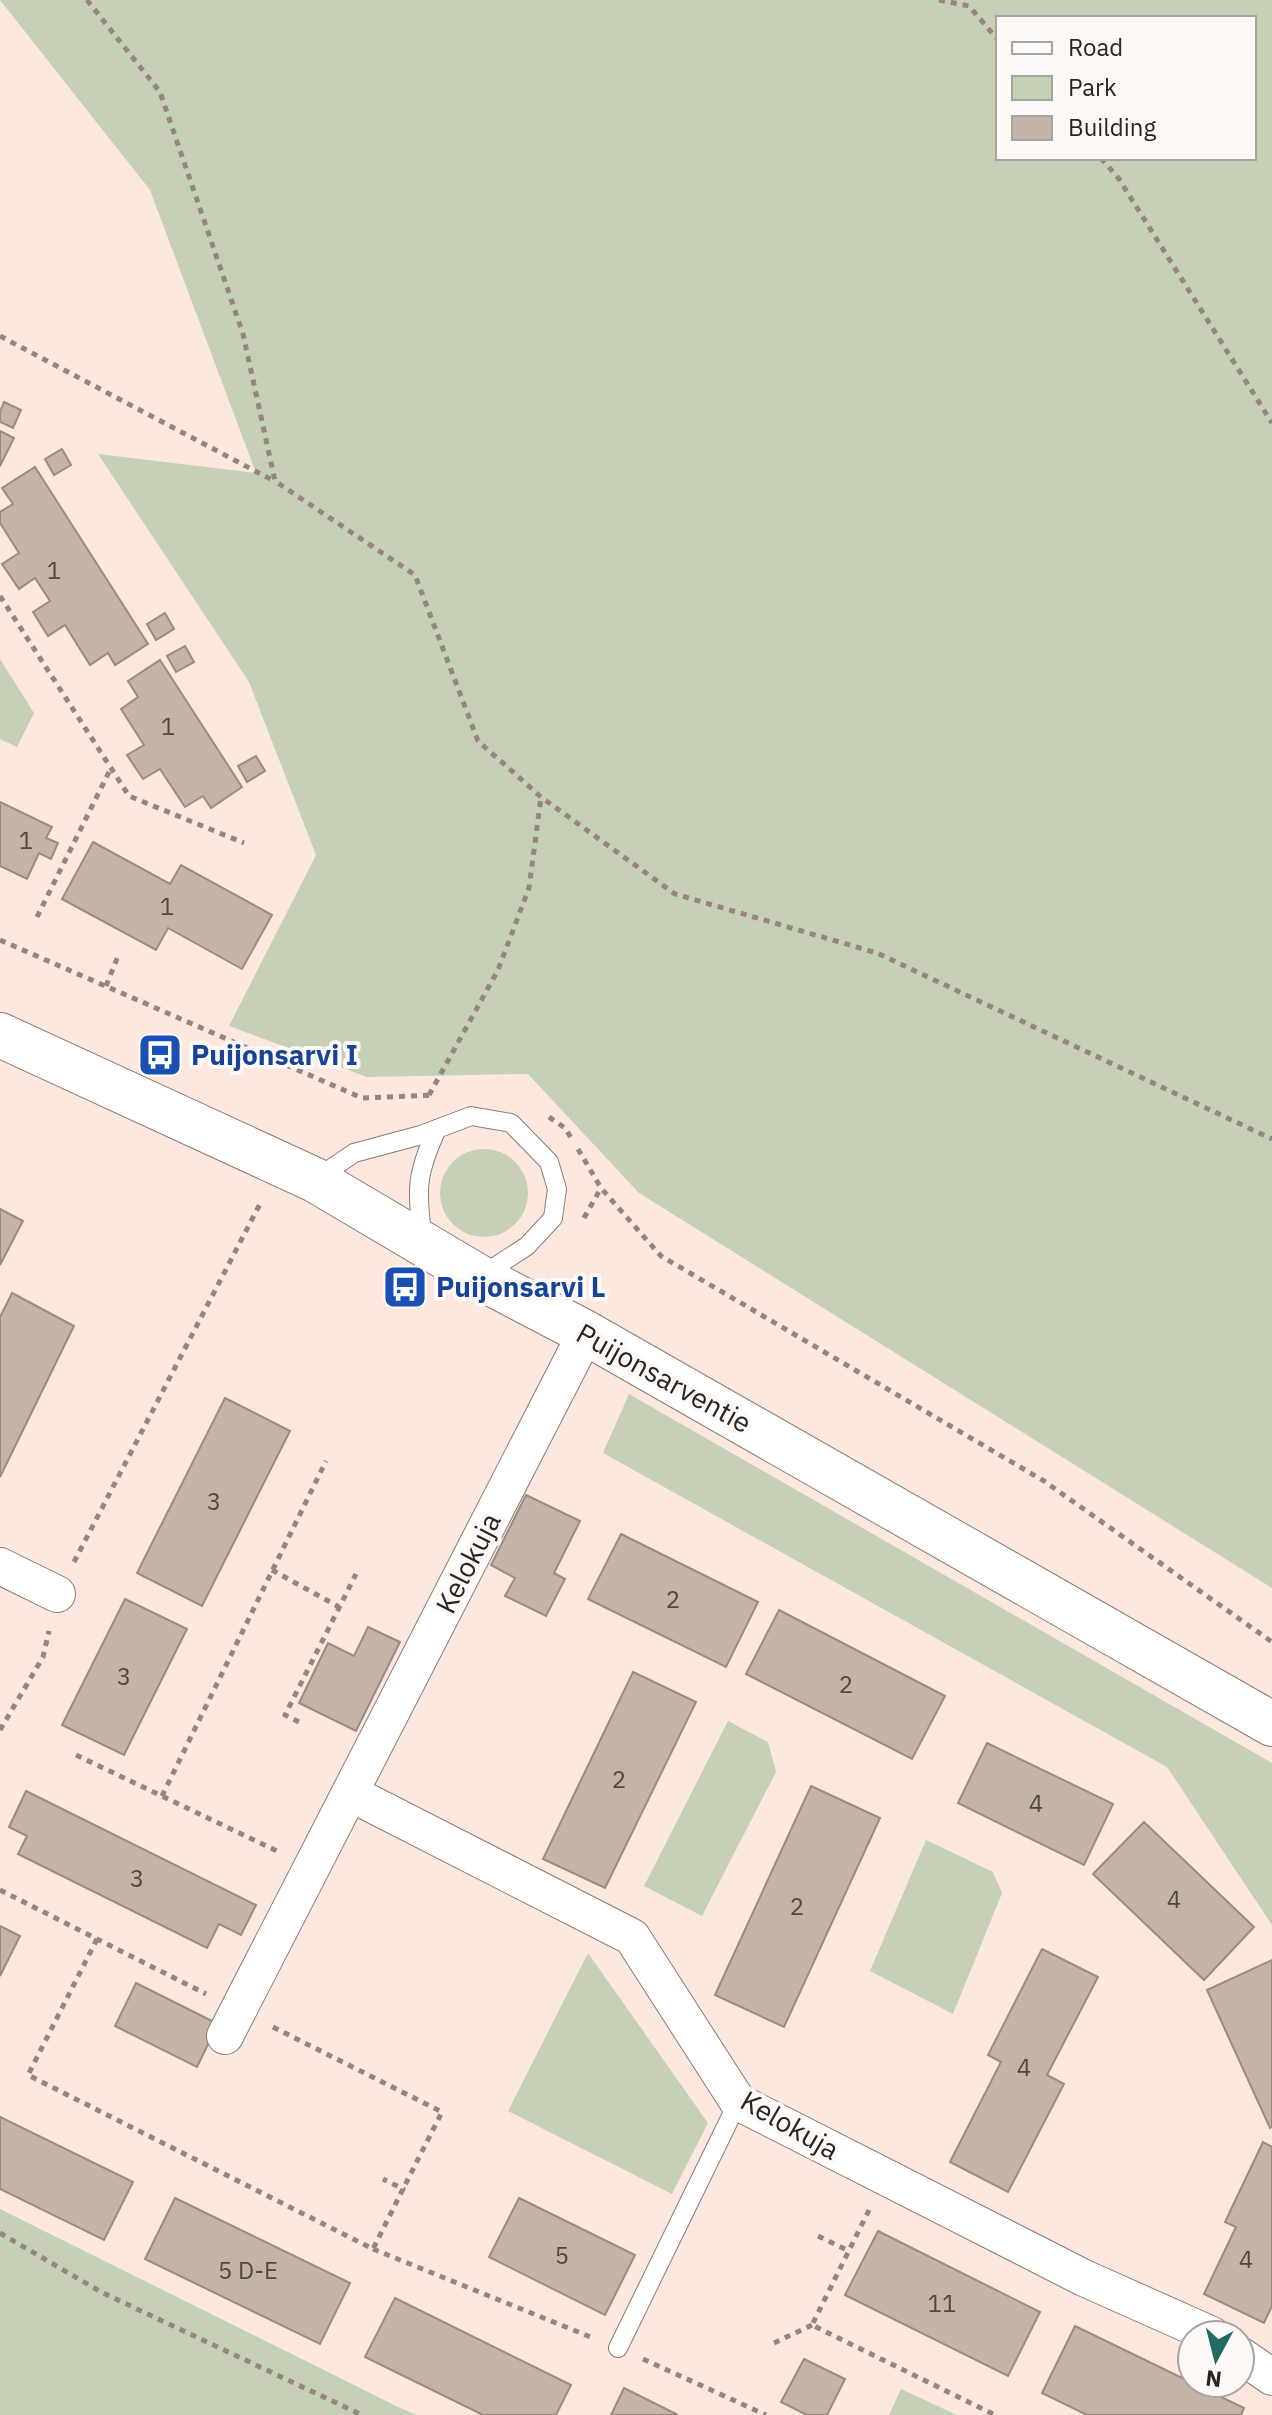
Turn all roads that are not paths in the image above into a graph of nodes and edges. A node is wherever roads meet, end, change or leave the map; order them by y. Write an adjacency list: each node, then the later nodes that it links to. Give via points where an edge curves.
1 (0, 1035): 3 (main road, Puijonsarventie)
2 (437, 1129): 3 (lane, via 354,1153); 4 (lane, via 417,1194); 5 (lane, via 471,1116 511,1123 549,1162 557,1189 553,1218 527,1246)
3 (315, 1180): 4 (main road, Puijonsarventie)
4 (424, 1246): 5 (main road, Puijonsarventie)
5 (479, 1277): 6 (main road, Puijonsarventie)
6 (586, 1333): 9 (main road, Puijonsarventie); 10 (street, Kelokuja)
7 (0, 1566): 8 (street)
8 (57, 1594)
9 (1272, 1724)
10 (350, 1793): 11 (street, Kelokuja); 12 (street, Kelokuja, via 632,1937)
11 (225, 2036)
12 (738, 2102): 13 (street, Kelokuja, via 1084,2278); 14 (lane)
13 (1176, 2319)
14 (618, 2348)

